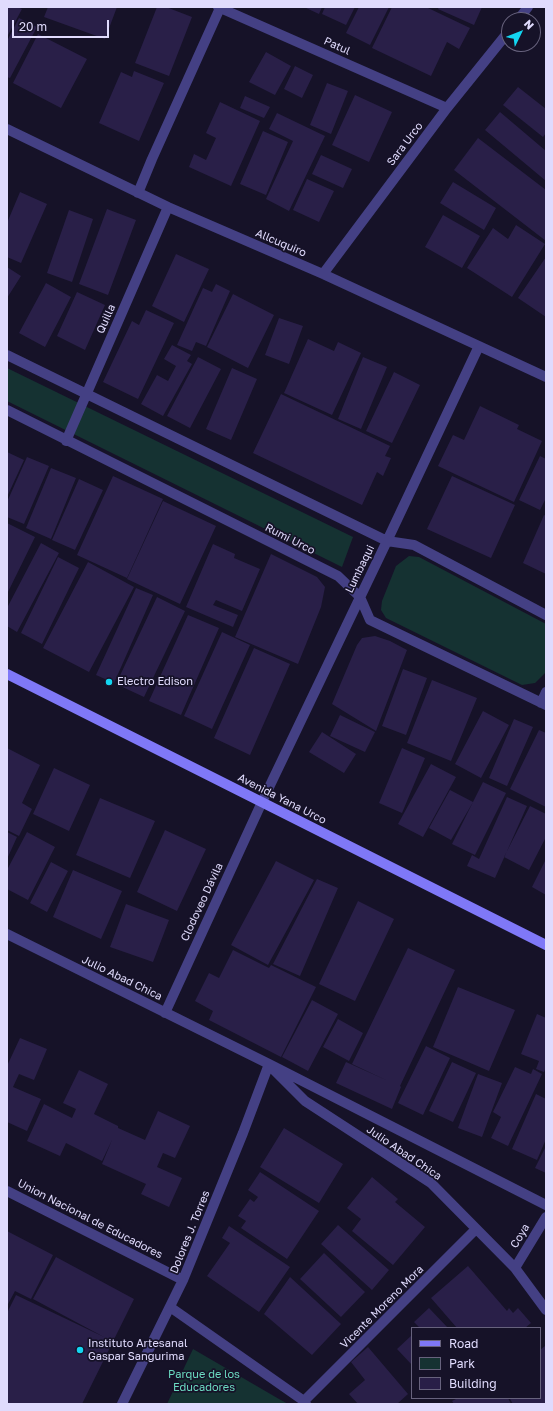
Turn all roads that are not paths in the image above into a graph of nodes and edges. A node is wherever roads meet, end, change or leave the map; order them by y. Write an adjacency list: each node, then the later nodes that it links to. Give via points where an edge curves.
1 (219, 8): 3 (street, Patul); 5 (street)
2 (501, 41): 3 (street, Sara Urco)
3 (447, 108): 7 (street, Sara Urco)
4 (7, 129): 5 (street, Allcuquiro)
5 (138, 193): 6 (street, Allcuquiro)
6 (168, 207): 7 (street, Allcuquiro); 11 (street, Quilla)
7 (323, 274): 8 (street, Allcuquiro)
8 (479, 346): 10 (street, Allcuquiro); 14 (street, Lumbaqui)
9 (7, 355): 11 (street)
10 (546, 377)
11 (86, 393): 13 (street, Quilla); 14 (street)
12 (7, 410): 13 (street, Rumi Urco)
13 (66, 440): 15 (street, Rumi Urco, via 338,576)
14 (387, 541): 15 (street, Lumbaqui); 16 (street, via 414,545)
15 (360, 597): 19 (street, Rumi Urco, via 370,620); 20 (street, Lumbaqui)
16 (546, 615)
17 (7, 674): 20 (street, Avenida Yana Urco)
18 (546, 692): 19 (street)
19 (543, 704)
20 (262, 802): 22 (street, Avenida Yana Urco); 23 (street, Clodoveo Dávila)
21 (7, 934): 23 (street, Julio Abad Chica)
22 (546, 945)
23 (165, 1012): 24 (street, Julio Abad Chica)
24 (269, 1064): 26 (street, Julio Abad Chica); 28 (street, Julio Abad Chica, via 305,1102 431,1183); 30 (street, Dolores J. Torres)
25 (7, 1191): 30 (street, Union Nacional de Educadores)
26 (546, 1206)
27 (546, 1217): 29 (street, Coya)
28 (476, 1229): 29 (street, Julio Abad Chica); 33 (street, Vicente Moreno Mora)
29 (515, 1268): 32 (street, Julio Abad Chica)
30 (183, 1280): 31 (street, Dolores J. Torres)
31 (170, 1307): 33 (street); 34 (street, Dolores J. Torres)
32 (546, 1310)
33 (305, 1403)
34 (122, 1404)

